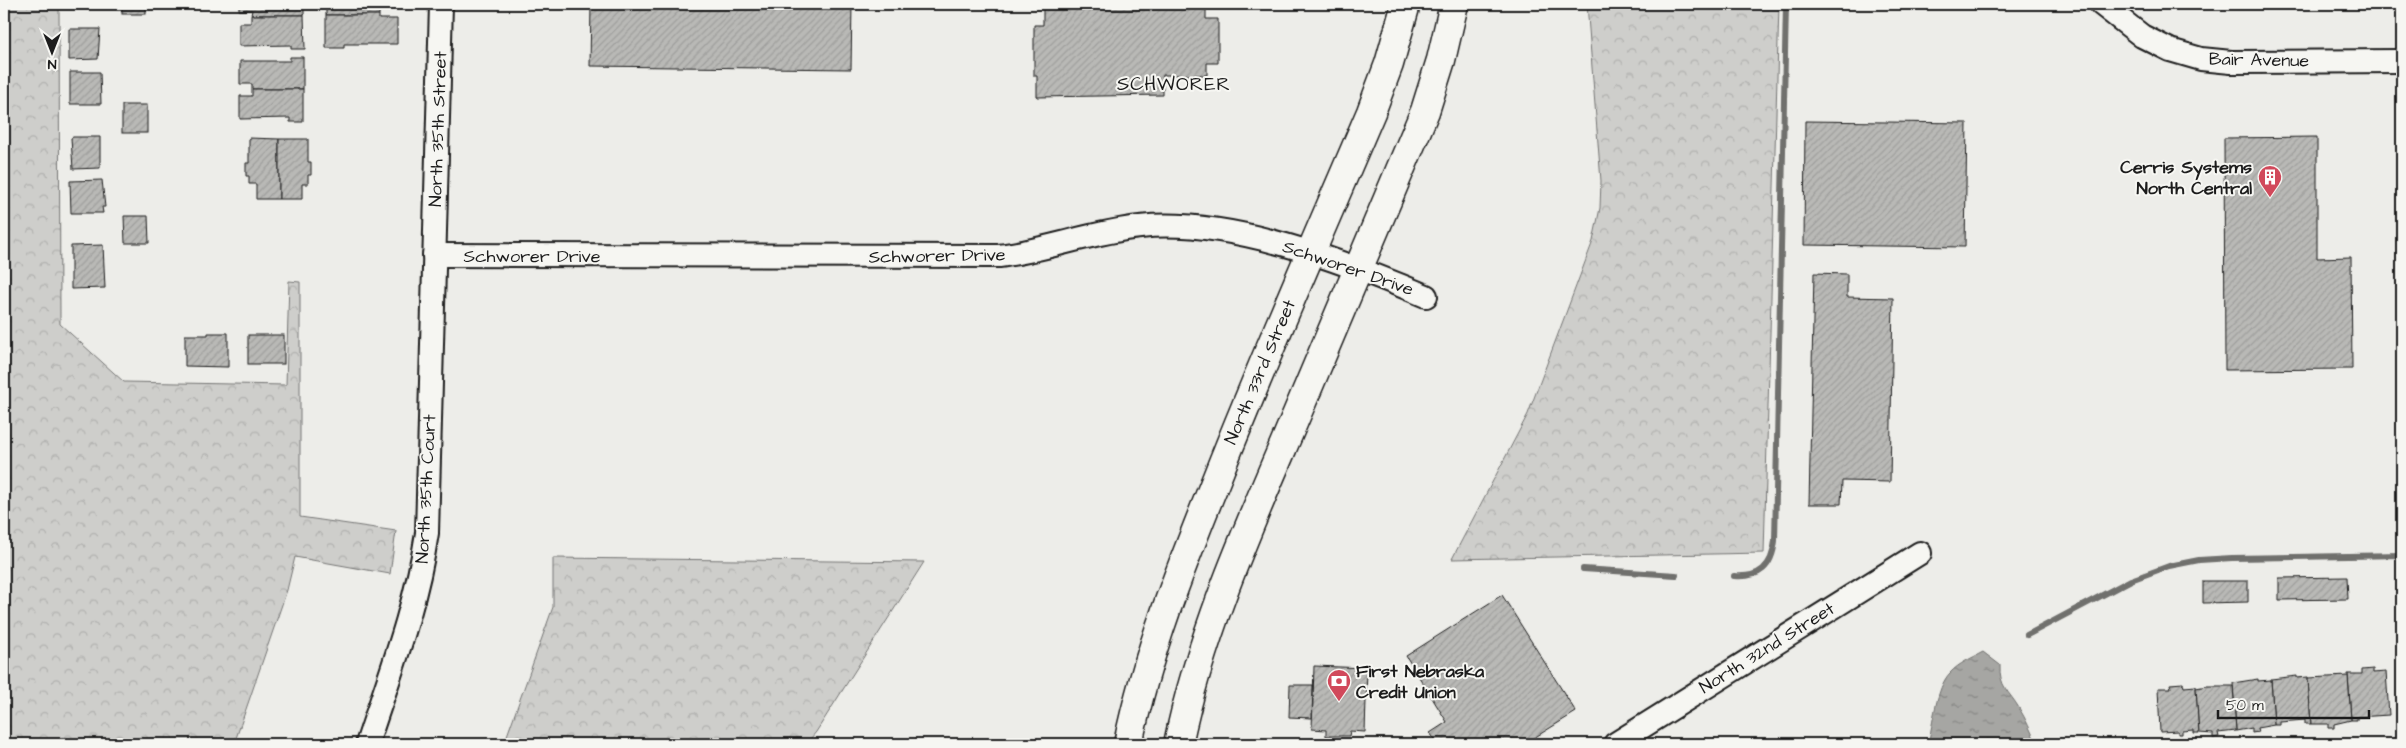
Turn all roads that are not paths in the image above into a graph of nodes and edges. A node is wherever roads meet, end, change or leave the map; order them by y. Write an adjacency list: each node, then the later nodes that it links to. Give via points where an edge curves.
1 (441, 4): 7 (street, North 35th Street)
2 (1406, 4): 6 (main road, North 33rd Street, via 1371,112)
3 (1454, 4): 8 (main road, via 1425,111)
4 (2101, 4): 5 (street, Bair Avenue, via 2142,36 2170,50 2201,59 2231,62)
5 (2402, 61)
6 (1310, 253): 7 (street, Schworer Drive, via 1221,230 1160,225 1114,231 1043,249 999,256); 8 (street, Schworer Drive); 12 (main road, North 33rd Street, via 1235,430 1164,612 1147,663)
7 (434, 255): 11 (street, North 35th Court, via 427,533 421,577)
8 (1358, 270): 9 (street, Schworer Drive); 13 (main road, via 1226,585 1194,679)
9 (1426, 296)
10 (1920, 552): 14 (street, North 32nd Street)
11 (367, 744)
12 (1128, 744)
13 (1178, 744)
14 (1615, 744)

